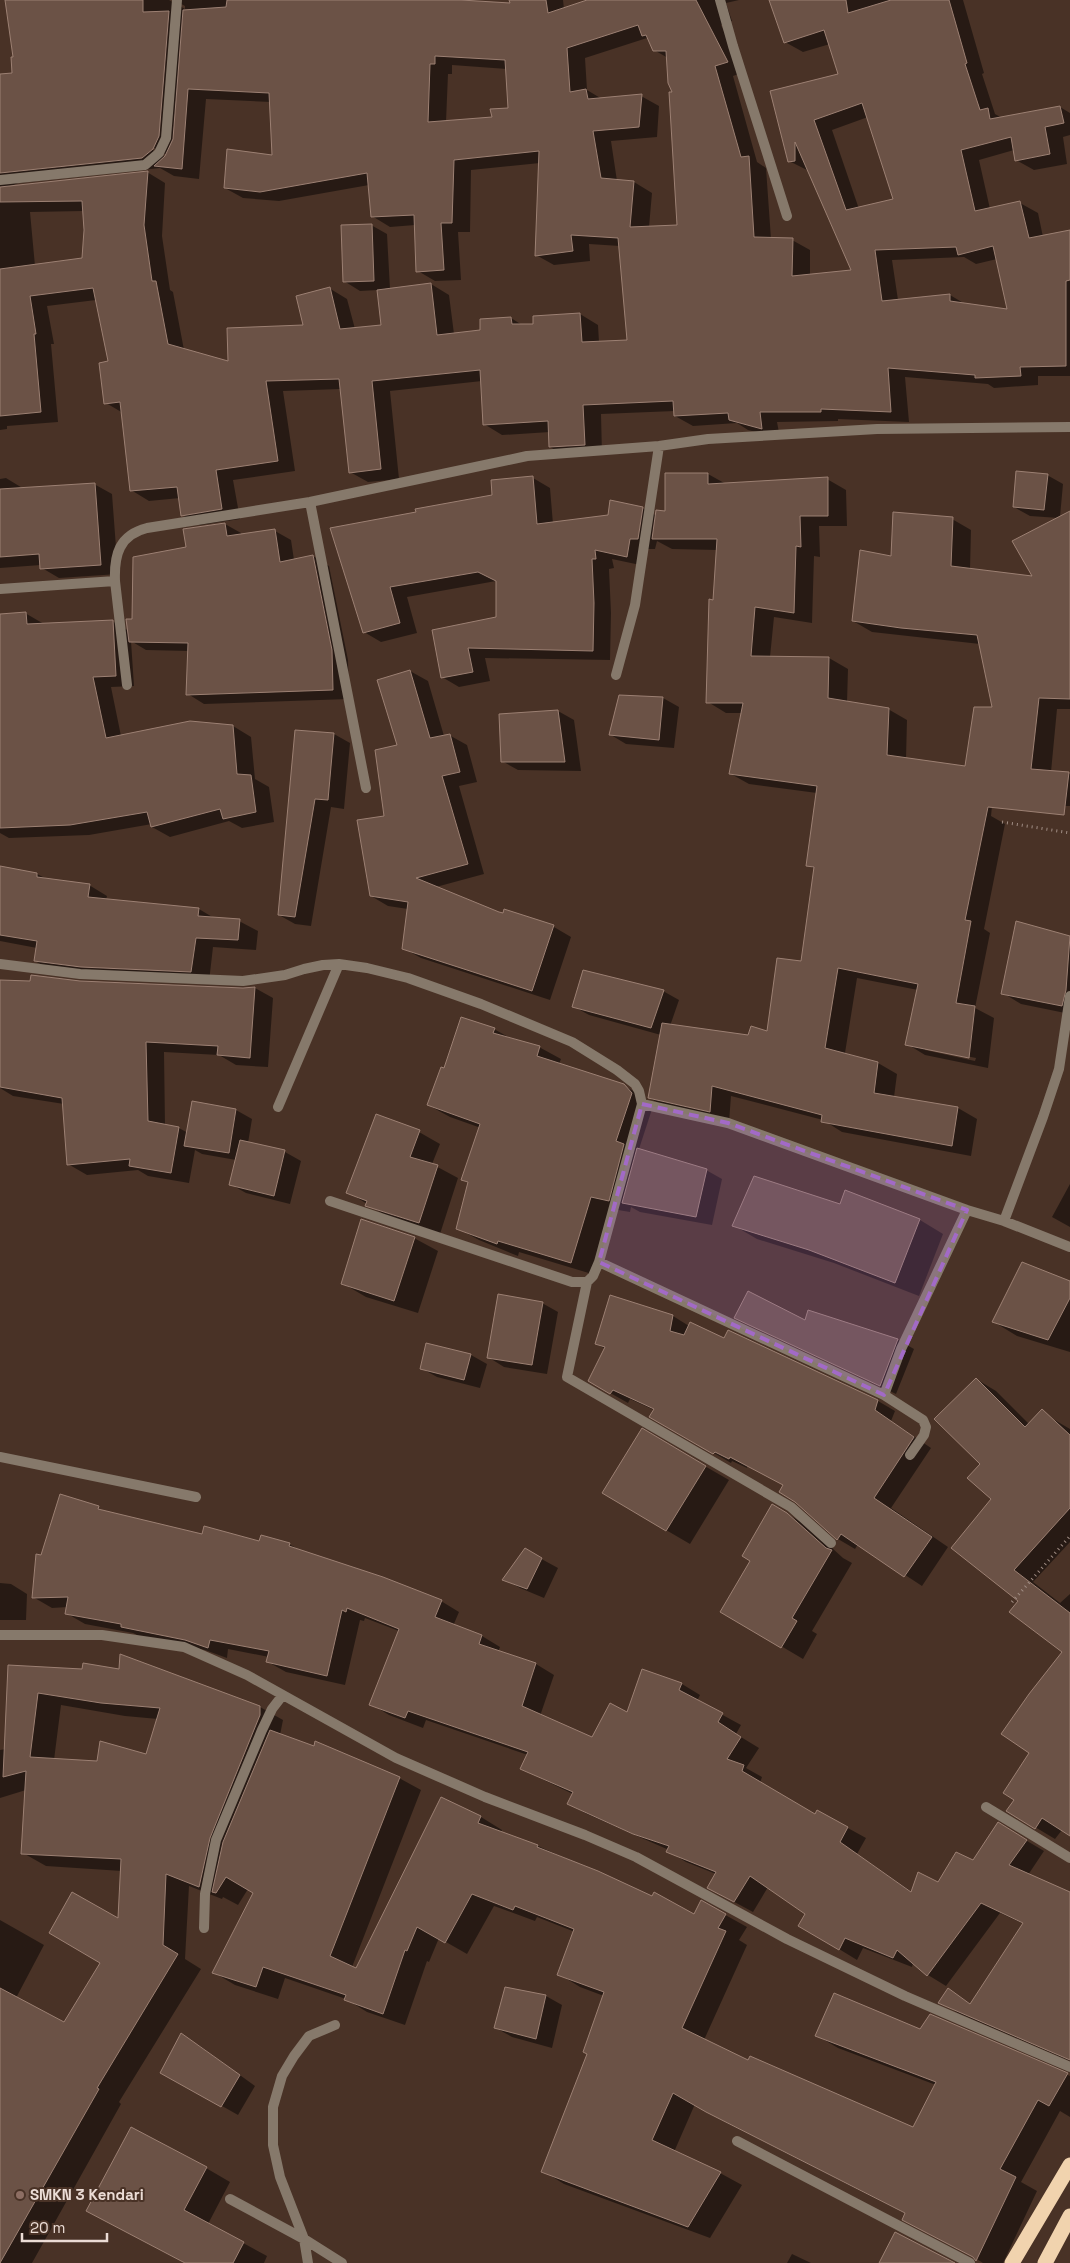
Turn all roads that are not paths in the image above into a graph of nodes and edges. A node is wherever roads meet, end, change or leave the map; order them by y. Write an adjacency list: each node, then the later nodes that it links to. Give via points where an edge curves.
1 (177, 0): 3 (street, via 166,138 160,153 145,165)
2 (720, 0): 4 (street)
3 (0, 180)
4 (787, 216)
5 (1070, 426): 6 (street, via 877,429)
6 (659, 446): 7 (street, via 527,456); 10 (street, via 635,605)
7 (310, 502): 8 (street, via 135,531 119,547 114,564); 12 (street)
8 (115, 581): 9 (street); 11 (street)
9 (0, 589)
10 (616, 675)
11 (127, 685)
12 (366, 788)
13 (0, 964): 14 (street, via 80,974 244,981)
14 (339, 964): 16 (street, via 408,978 482,1004 572,1042 635,1084); 17 (street)
15 (1070, 996): 20 (street, via 1059,1068)
16 (642, 1104): 19 (street, via 728,1123); 22 (street)
17 (278, 1107)
18 (330, 1201): 23 (street, via 572,1282)
19 (967, 1210): 20 (street); 24 (street, via 901,1349)
20 (1004, 1221): 21 (street)
21 (1070, 1247)
22 (599, 1262): 23 (street); 24 (street)
23 (587, 1282): 28 (street, via 567,1377 791,1507)
24 (884, 1395): 25 (street, via 923,1420 926,1427 924,1435)
25 (910, 1455)
26 (0, 1457): 27 (street)
27 (196, 1497)
28 (832, 1543)
29 (0, 1635): 30 (street, via 102,1635 184,1647 247,1675)
30 (282, 1696): 33 (street, via 262,1730 216,1840 205,1894); 35 (street, via 396,1758 636,1856 795,1943 905,1996)
31 (986, 1807): 32 (street)
32 (1070, 1858)
33 (204, 1928)
34 (334, 2024): 40 (street, via 309,2036 299,2049 282,2076 273,2108 273,2145 280,2177)
35 (1070, 2067)
36 (737, 2141): 43 (street)
37 (1070, 2165): 44 (highway)
38 (230, 2199): 40 (street)
39 (1070, 2216): 45 (highway)
40 (304, 2239): 41 (street); 42 (street)
41 (308, 2263)
42 (342, 2263)
43 (970, 2263)
44 (1012, 2263)
45 (1045, 2263)

